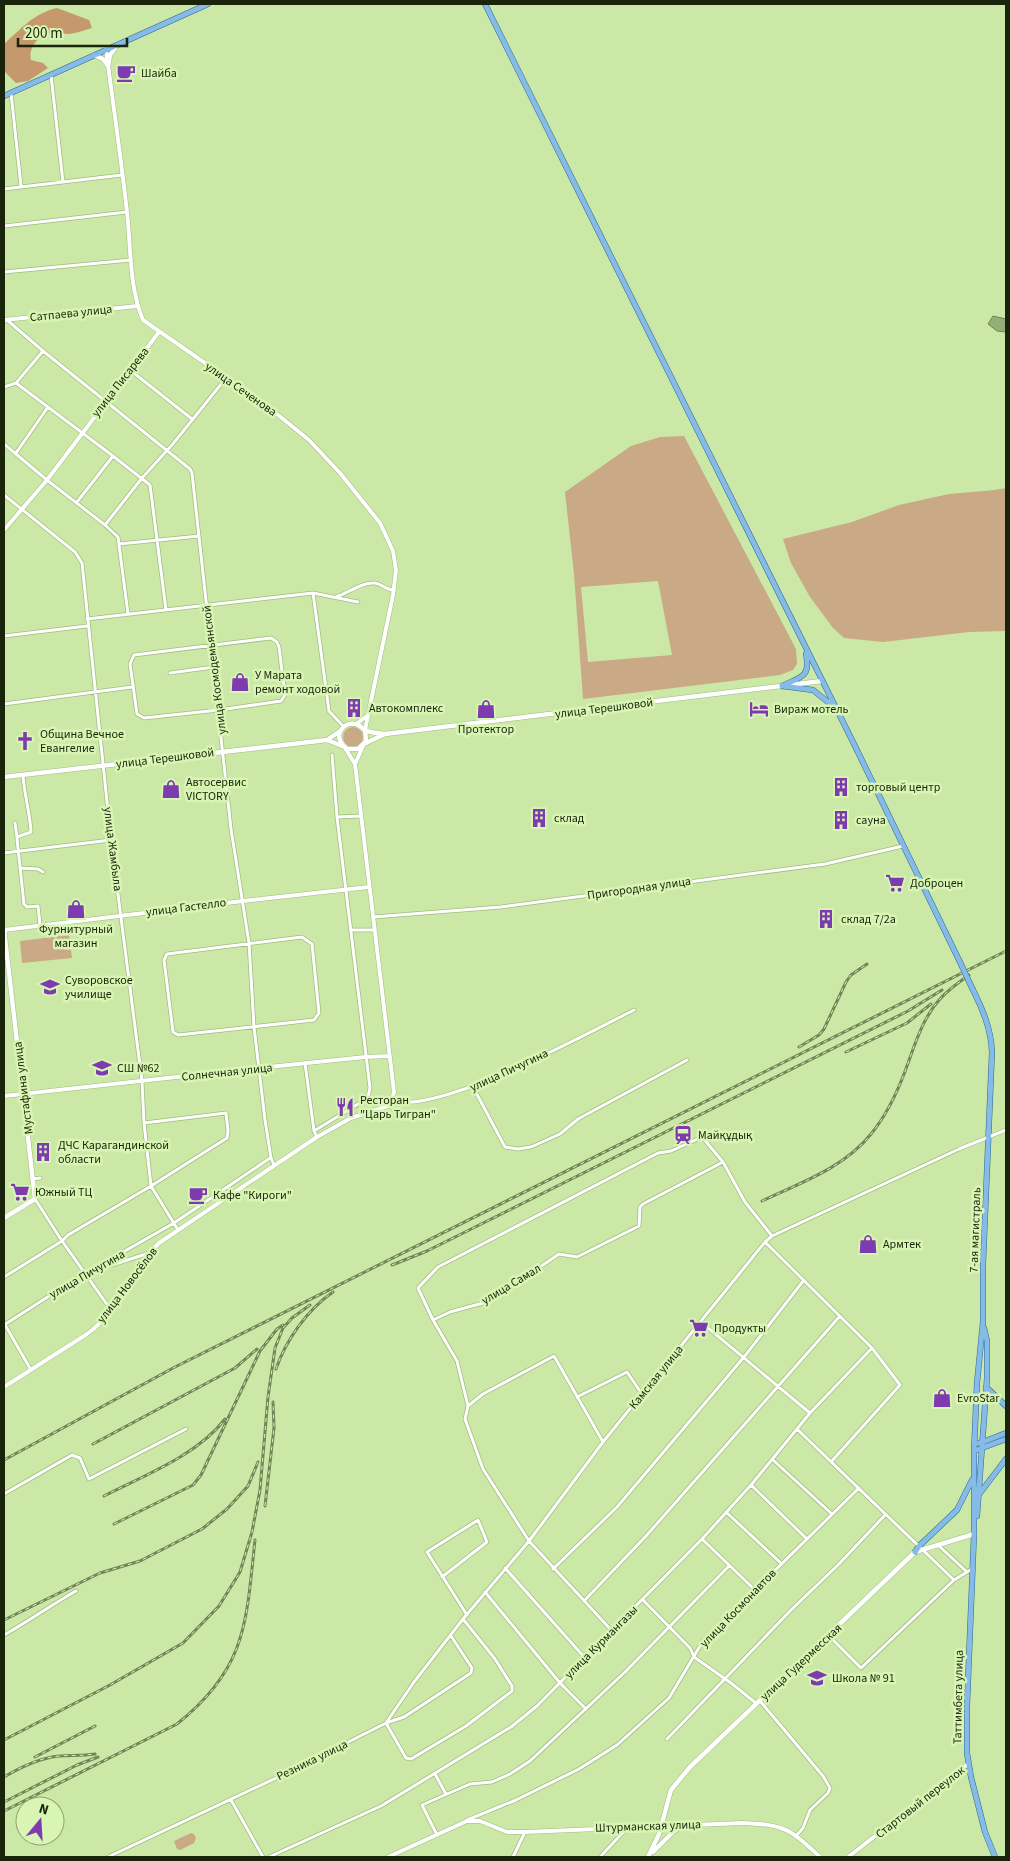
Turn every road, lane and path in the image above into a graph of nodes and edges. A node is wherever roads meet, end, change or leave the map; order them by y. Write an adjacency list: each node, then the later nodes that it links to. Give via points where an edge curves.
1 (208, 4): 3 (main road)
2 (484, 4): 55 (main road, 7-ая магистраль)
3 (118, 44): 4 (main road); 6 (main road)
4 (106, 50): 5 (main road); 6 (street, улица Сеченова)
5 (94, 55): 6 (main road); 7 (main road)
6 (108, 66): 10 (street, улица Сеченова)
7 (51, 75): 8 (main road); 11 (street)
8 (11, 92): 9 (main road); 12 (street)
9 (4, 96)
10 (122, 176): 11 (street); 14 (street, улица Сеченова)
11 (63, 182): 12 (street)
12 (22, 187): 13 (street)
13 (4, 189)
14 (127, 212): 15 (street); 16 (street, улица Сеченова)
15 (4, 226)
16 (131, 260): 17 (street); 18 (street, улица Сеченова)
17 (4, 272)
18 (138, 306): 19 (street, Сатпаева улица); 20 (street, улица Сеченова, via 143,320)
19 (5, 320): 21 (street, улица Космодемьянской)
20 (159, 332): 22 (street, улица Писарева); 23 (street, улица Сеченова)
21 (43, 351): 24 (street); 26 (street, улица Космодемьянской)
22 (129, 370): 26 (street, улица Писарева); 28 (street)
23 (226, 378): 28 (street); 44 (street, улица Сеченова, via 309,440 380,523 396,570)
24 (16, 383): 25 (street); 27 (street)
25 (4, 387)
26 (105, 402): 29 (street, улица Писарева); 31 (street, улица Космодемьянской)
27 (48, 407): 29 (street); 32 (street)
28 (192, 419): 31 (street)
29 (82, 432): 33 (street); 35 (street, улица Писарева)
30 (4, 444): 32 (street)
31 (167, 450): 34 (street); 41 (street, улица Космодемьянской, via 192,474)
32 (16, 453): 35 (street)
33 (113, 456): 34 (street); 37 (street)
34 (142, 478): 39 (street); 42 (street, via 150,486)
35 (46, 480): 37 (street); 38 (street, улица Писарева)
36 (4, 494): 38 (street, улица Жамбыла)
37 (77, 502): 39 (street)
38 (23, 509): 40 (street, улица Писарева); 51 (street, улица Жамбыла, via 79,557)
39 (105, 525): 43 (street, via 118,537)
40 (4, 530)
41 (199, 536): 42 (street); 48 (street, улица Космодемьянской)
42 (158, 541): 43 (street); 49 (street)
43 (119, 544): 50 (street)
44 (394, 590): 46 (street, via 370,583); 65 (street, улица Сеченова)
45 (313, 593): 46 (street); 48 (street); 67 (street, via 329,711)
46 (333, 597): 47 (street)
47 (358, 602)
48 (206, 606): 49 (street); 54 (street, улица Космодемьянской)
49 (166, 610): 50 (street)
50 (128, 614): 51 (street)
51 (87, 619): 52 (street, улица Жамбыла)
52 (87, 626): 53 (street); 61 (street, улица Жамбыла)
53 (4, 636)
54 (211, 645): 56 (street, улица Космодемьянской); 60 (street, via 134,655 130,664); 64 (street, via 271,638 279,647 283,700)
55 (803, 645): 58 (main road, 7-ая магистраль); 59 (main road, via 807,670 802,678)
56 (214, 667): 57 (street); 64 (street, улица Космодемьянской)
57 (170, 673)
58 (822, 681): 59 (main road, улица Терешковой); 63 (main road, 7-ая магистраль)
59 (782, 686): 63 (main road, via 814,690); 69 (main road, улица Терешковой)
60 (132, 687): 61 (street); 64 (street, via 136,712 141,718)
61 (95, 692): 62 (street); 76 (street, улица Жамбыла)
62 (4, 704)
63 (836, 709): 84 (main road, 7-ая магистраль)
64 (219, 710): 73 (street, улица Космодемьянской)
65 (367, 716): 66 (street); 68 (street)
66 (356, 724): 67 (main road, улица Терешковой, via 347,724); 68 (main road, улица Терешковой)
67 (342, 729): 70 (main road, улица Терешковой); 72 (main road, via 340,739)
68 (364, 730): 69 (main road, улица Терешковой); 71 (main road)
69 (385, 734): 71 (main road, улица Терешковой)
70 (327, 740): 72 (main road, улица Терешковой); 73 (main road, улица Терешковой)
71 (364, 744): 72 (main road, улица Терешковой, via 354,750); 75 (street)
72 (343, 747): 75 (street)
73 (223, 751): 76 (main road, улица Терешковой); 91 (street, улица Космодемьянской)
74 (332, 755): 80 (street)
75 (355, 764): 79 (street)
76 (103, 766): 77 (main road, улица Терешковой); 83 (street, улица Жамбыла)
77 (23, 775): 78 (main road, улица Терешковой); 82 (street, via 31,832)
78 (4, 777)
79 (361, 816): 80 (street); 89 (street)
80 (337, 817): 90 (street)
81 (15, 823): 82 (street)
82 (18, 837): 85 (street)
83 (111, 840): 85 (street); 92 (street, улица Жамбыла)
84 (903, 846): 93 (street, Пригородная улица, via 816,866 501,906); 117 (main road, 7-ая магистраль, bridge, via 974,990 991,1035)
85 (19, 852): 86 (street); 87 (street)
86 (4, 853)
87 (20, 868): 88 (street); 94 (street, via 25,906 38,906)
88 (43, 872)
89 (369, 887): 90 (street, улица Гастелло); 93 (street)
90 (347, 890): 91 (street, улица Гастелло); 96 (street)
91 (243, 900): 92 (street, улица Гастелло); 98 (street, улица Космодемьянской)
92 (122, 915): 94 (street, улица Гастелло); 106 (street, улица Жамбыла)
93 (373, 917): 97 (street)
94 (40, 925): 95 (street, улица Гастелло)
95 (4, 929): 108 (main road, Мустафина улица)
96 (351, 930): 97 (street); 102 (street)
97 (374, 930): 101 (street)
98 (249, 943): 100 (street, улица Космодемьянской); 100 (street, via 302,937 312,944 319,1013 314,1020); 100 (street, via 168,954 164,960 173,1032 178,1035)
99 (634, 1010): 107 (street, улица Пичугина)
100 (254, 1027): 105 (street, улица Космодемьянской)
101 (390, 1056): 102 (street, Солнечная улица); 110 (street)
102 (366, 1057): 104 (street, Солнечная улица); 111 (street, via 368,1096)
103 (687, 1060): 107 (street, via 578,1119 560,1134 531,1147 506,1147)
104 (304, 1063): 105 (street, Солнечная улица); 115 (street)
105 (260, 1068): 106 (street, Солнечная улица); 118 (street, улица Космодемьянской)
106 (142, 1081): 108 (street, Солнечная улица); 113 (street, улица Жамбыла)
107 (473, 1087): 110 (street, улица Пичугина, via 412,1102)
108 (24, 1094): 109 (street, Солнечная улица); 122 (main road, Мустафина улица)
109 (4, 1096)
110 (392, 1100): 112 (street, via 388,1106)
111 (344, 1113): 112 (street); 115 (street)
112 (348, 1120): 116 (street)
113 (144, 1123): 123 (street, улица Жамбыла); 123 (street, via 226,1113 228,1131 227,1138)
114 (1006, 1130): 117 (street, Камская улица)
115 (314, 1131): 116 (street)
116 (317, 1137): 120 (street)
117 (988, 1138): 128 (street, Камская улица); 139 (main road, 7-ая магистраль)
118 (271, 1158): 120 (street, улица Космодемьянской); 126 (street, улица Пичугина)
119 (723, 1162): 128 (street, via 745,1202); 137 (street, улица Самал, via 643,1204 639,1226 577,1257 559,1254 483,1303); 137 (street, via 702,1137 671,1151 658,1153 438,1267 418,1288)
120 (274, 1164): 127 (street, улица Новосёлов)
121 (40, 1178): 122 (street)
122 (33, 1179): 124 (main road, Мустафина улица)
123 (150, 1186): 126 (street, улица Жамбыла); 129 (street)
124 (36, 1199): 125 (main road); 129 (street, Мустафина улица)
125 (4, 1218)
126 (174, 1223): 127 (street, улица Жамбыла); 132 (street, улица Пичугина)
127 (178, 1230): 131 (street, улица Новосёлов)
128 (772, 1236): 130 (street, Камская улица)
129 (62, 1241): 132 (street, Мустафина улица); 133 (street)
130 (764, 1242): 134 (street); 138 (street, Камская улица)
131 (149, 1253): 132 (street); 135 (street, улица Новосёлов)
132 (86, 1274): 135 (street, Мустафина улица); 140 (street, улица Пичугина)
133 (4, 1276)
134 (804, 1280): 136 (street); 142 (street)
135 (111, 1310): 143 (street, улица Новосёлов, via 94,1329)
136 (840, 1316): 141 (street); 144 (street)
137 (433, 1320): 149 (street, via 457,1361)
138 (701, 1322): 142 (street); 147 (street, Камская улица)
139 (983, 1322): 146 (main road, via 987,1341); 158 (main road)
140 (4, 1324): 143 (street)
141 (872, 1348): 151 (street, улица Курмангазы); 163 (street, via 900,1384)
142 (744, 1357): 144 (street); 183 (street, via 616,1507)
143 (31, 1370): 145 (street, улица Новосёлов)
144 (778, 1386): 151 (street); 191 (street)
145 (4, 1387)
146 (986, 1387): 150 (main road); 157 (main road)
147 (642, 1394): 148 (street, via 627,1372); 156 (street, Камская улица)
148 (577, 1397): 149 (street, via 554,1356 483,1394); 156 (street)
149 (468, 1406): 175 (street, via 465,1419 483,1469)
150 (1006, 1406)
151 (810, 1413): 153 (street, улица Курмангазы)
152 (186, 1429): 168 (street, via 89,1479 80,1458 72,1455)
153 (797, 1429): 162 (street, улица Курмангазы); 163 (street)
154 (1006, 1433): 157 (main road)
155 (1006, 1440): 159 (main road)
156 (603, 1442): 175 (street, Камская улица)
157 (983, 1442): 158 (main road); 159 (main road)
158 (974, 1444): 160 (main road)
159 (982, 1449): 160 (main road); 167 (main road)
160 (974, 1451): 164 (main road)
161 (1006, 1459): 167 (main road)
162 (773, 1460): 165 (street, улица Курмангазы); 170 (street)
163 (831, 1462): 166 (street)
164 (973, 1477): 172 (main road); 177 (main road, via 957,1510)
165 (751, 1485): 169 (street, улица Курмангазы); 174 (street)
166 (859, 1488): 170 (street, улица Космонавтов); 171 (street)
167 (980, 1493): 172 (main road)
168 (4, 1494)
169 (726, 1512): 173 (street, улица Курмангазы); 179 (street)
170 (832, 1514): 174 (street, улица Космонавтов)
171 (885, 1515): 177 (street); 201 (street)
172 (974, 1534): 176 (main road); 182 (main road, Таттимбета улица)
173 (702, 1538): 180 (street); 190 (street, улица Курмангазы)
174 (807, 1539): 179 (street, улица Космонавтов)
175 (529, 1541): 181 (street, Камская улица); 183 (street)
176 (938, 1545): 177 (main road); 184 (street)
177 (922, 1548): 178 (main road); 186 (street)
178 (915, 1552): 198 (main road, улица Гудермесская)
179 (782, 1564): 187 (street, улица Космонавтов)
180 (729, 1566): 187 (street); 194 (street)
181 (505, 1568): 189 (street, Камская улица); 200 (street)
182 (974, 1568): 184 (street); 207 (main road, Таттимбета улица)
183 (554, 1569): 191 (street)
184 (967, 1572): 186 (street)
185 (442, 1577): 185 (street, via 487,1542 478,1520 427,1552); 192 (street)
186 (954, 1580): 198 (street, via 860,1668)
187 (755, 1590): 199 (street, улица Космонавтов, via 703,1641)
188 (76, 1591): 196 (street)
189 (485, 1592): 192 (street, Камская улица); 202 (street)
190 (643, 1600): 194 (street); 195 (street, улица Курмангазы)
191 (584, 1601): 195 (street)
192 (467, 1615): 193 (street, Камская улица)
193 (463, 1619): 197 (street, Камская улица); 205 (street, via 495,1659 512,1691 466,1726 411,1760 406,1758)
194 (670, 1627): 199 (street); 204 (street)
195 (612, 1631): 200 (street, улица Курмангазы)
196 (4, 1635)
197 (451, 1636): 205 (street, Камская улица); 205 (street, Резника улица, via 472,1668 471,1673 404,1716)
198 (829, 1636): 203 (main road, улица Гудермесская)
199 (694, 1657): 201 (street); 211 (street, улица Космонавтов, via 669,1698 617,1745 579,1769)
200 (585, 1658): 202 (street, улица Курмангазы)
201 (724, 1679): 203 (street); 206 (street)
202 (560, 1683): 204 (street); 208 (street, улица Курмангазы, via 511,1727)
203 (759, 1702): 213 (main road, улица Гудермесская, via 690,1767 671,1790); 217 (street, via 830,1788 810,1810)
204 (586, 1708): 209 (street, via 530,1761 510,1774)
205 (386, 1723): 210 (street, Резника улица)
206 (667, 1738)
207 (968, 1764): 226 (street, Стартовый переулок); 227 (main road, Таттимбета улица)
208 (435, 1774): 209 (street); 221 (street, улица Курмангазы, via 381,1806)
209 (446, 1794): 216 (street, via 422,1806)
210 (231, 1800): 219 (street, Резника улица); 220 (street)
211 (467, 1821): 215 (street, Штурманская улица, via 480,1821 507,1832); 216 (street, улица Космонавтов)
212 (685, 1825): 213 (street, Штурманская улица); 217 (street, Штурманская улица, via 771,1824); 218 (main road, via 674,1831)
213 (661, 1826): 214 (street, Штурманская улица); 218 (main road, улица Гудермесская)
214 (627, 1828): 215 (street, Штурманская улица); 224 (street)
215 (524, 1832): 223 (street)
216 (437, 1835): 222 (street, улица Космонавтов)
217 (796, 1836): 225 (street, Штурманская улица)
218 (649, 1856)
219 (108, 1857)
220 (263, 1857)
221 (269, 1857)
222 (388, 1857)
223 (513, 1857)
224 (600, 1857)
225 (820, 1857)
226 (848, 1857)
227 (995, 1857)

